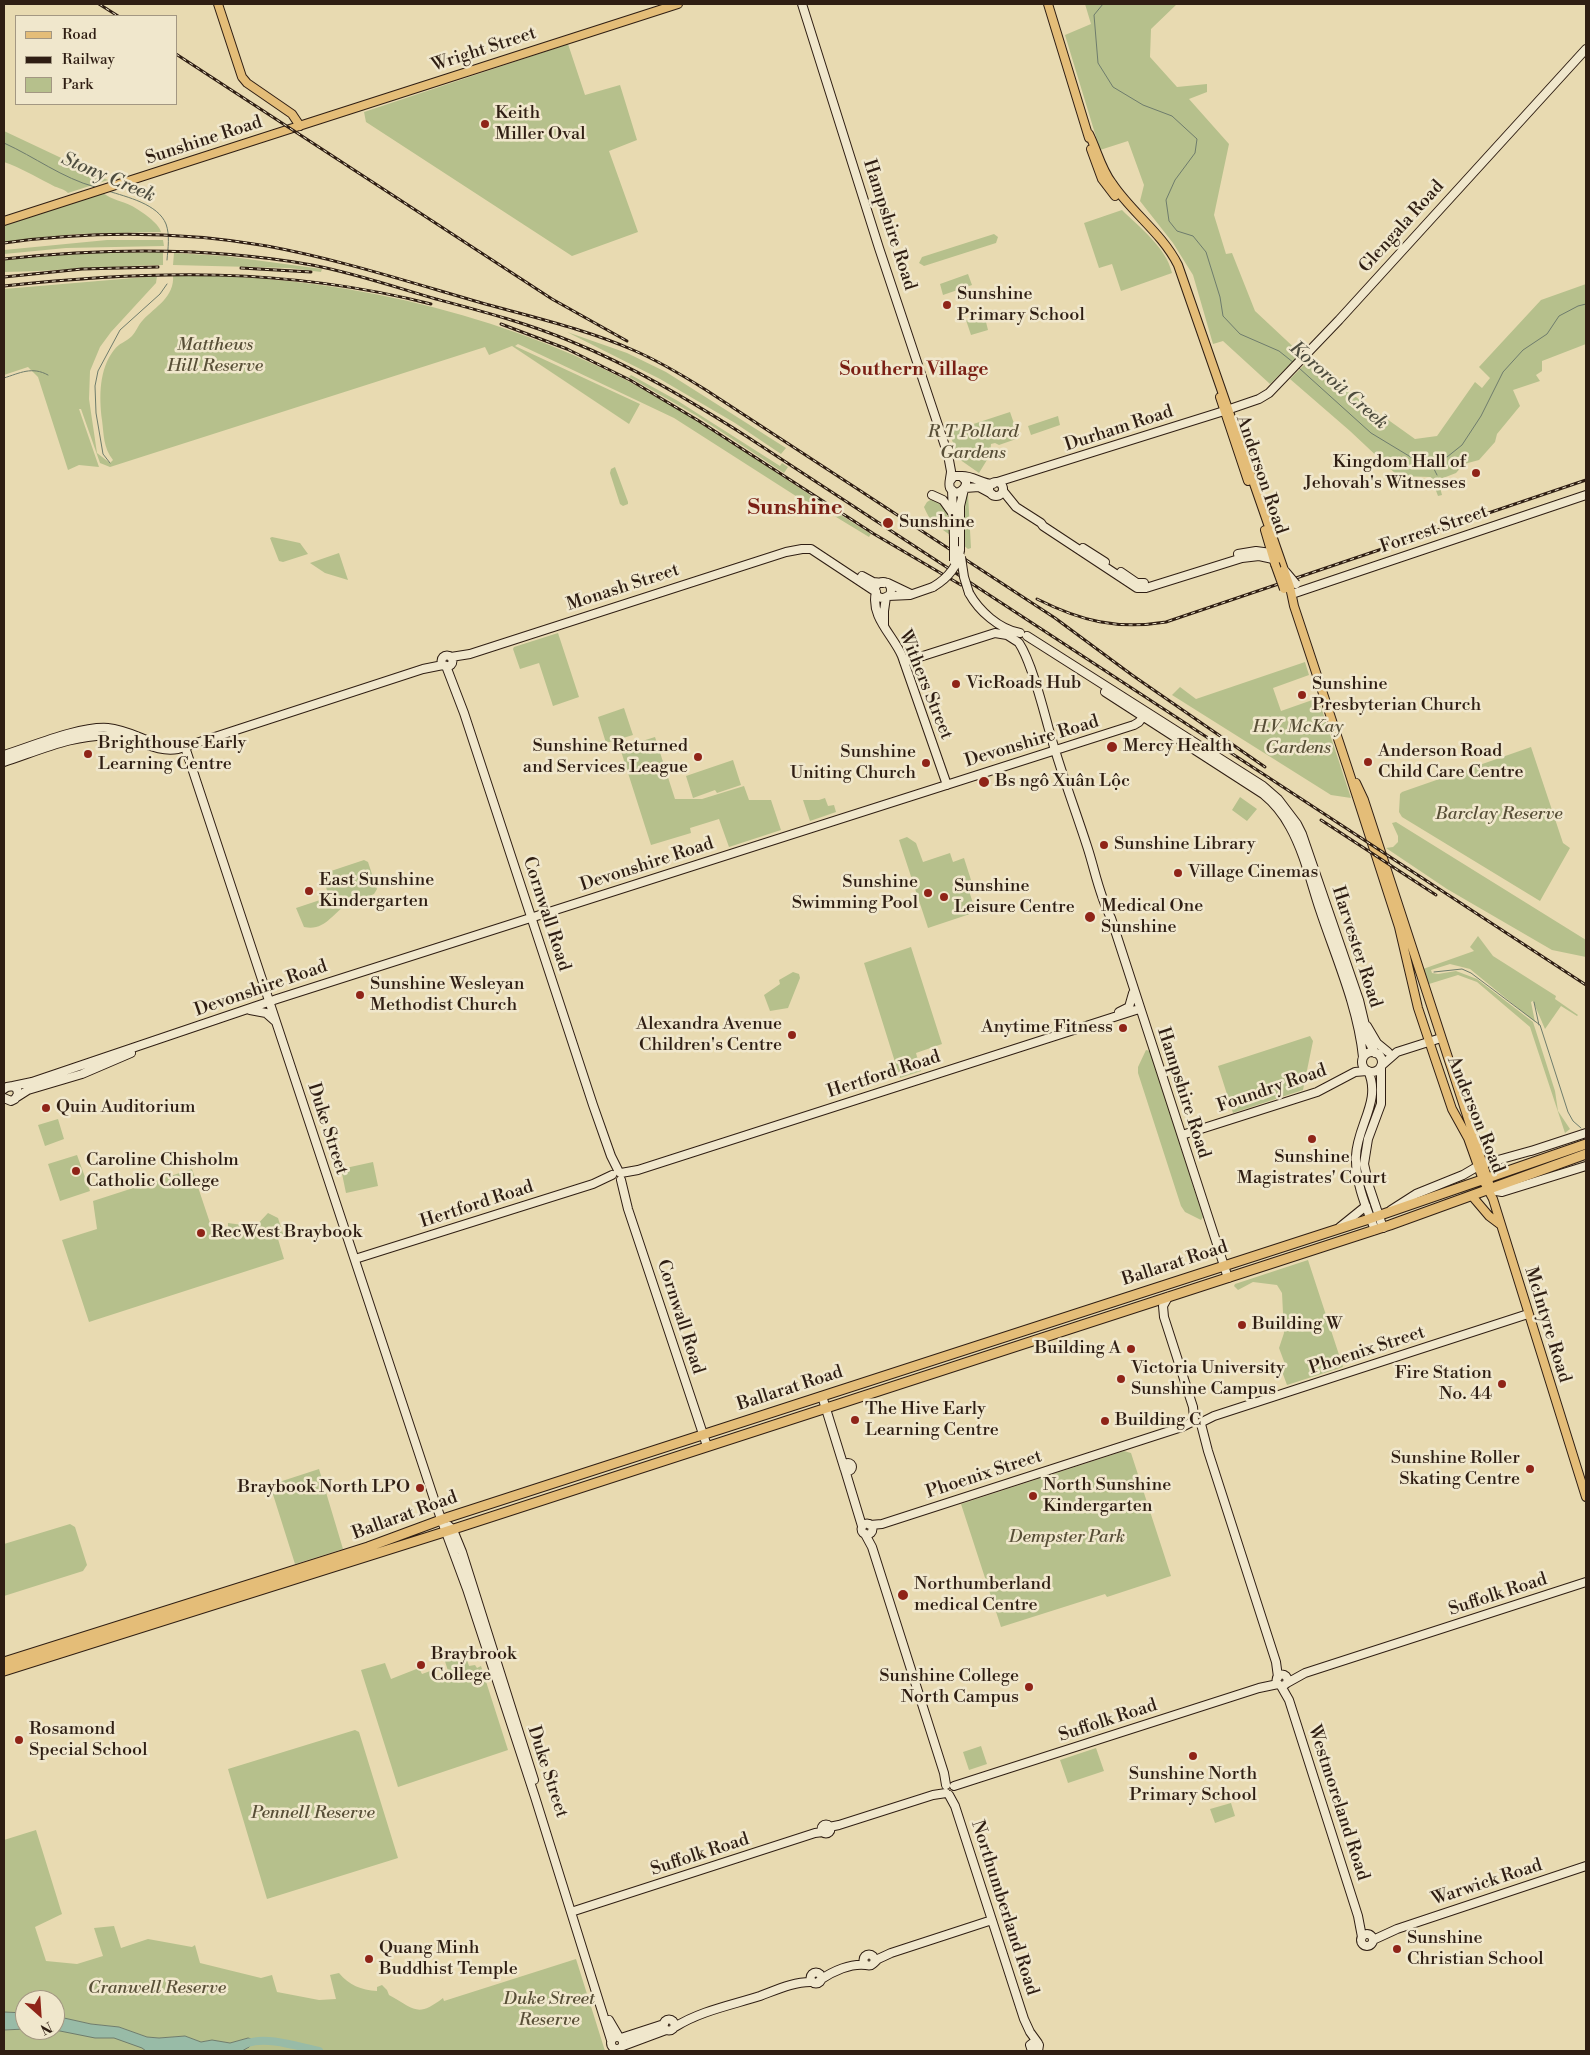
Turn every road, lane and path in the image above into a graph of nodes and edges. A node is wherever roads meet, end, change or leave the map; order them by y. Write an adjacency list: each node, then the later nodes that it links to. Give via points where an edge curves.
1 (218, 4): 6 (main road, via 242,77 292,114)
2 (678, 4): 6 (main road, Wright Street)
3 (802, 4): 9 (street, Hampshire Road)
4 (1048, 4): 8 (main road, Anderson Road, via 1102,179 1176,260)
5 (1586, 49): 8 (street, Glengala Road, via 1283,379 1259,399)
6 (300, 126): 7 (main road, Sunshine Road)
7 (4, 221)
8 (1227, 410): 10 (street, Durham Road); 15 (main road, Anderson Road)
9 (948, 455): 11 (street, Hampshire Road); 12 (street, Hampshire Road)
10 (1022, 475): 13 (street, Durham Road); 17 (street, Durham Road)
11 (962, 476): 12 (street, via 954,476); 13 (street); 14 (street, via 966,481)
12 (950, 481): 16 (street)
13 (994, 483): 17 (street, via 1000,484); 19 (street, via 990,489)
14 (965, 488): 16 (street, via 960,492); 19 (street, via 977,486); 24 (street, via 960,506)
15 (1254, 489): 23 (main road, Anderson Road); 26 (main road, Anderson Road)
16 (952, 490): 22 (street)
17 (1003, 490): 19 (street, via 999,496); 21 (street)
18 (932, 495): 22 (street, via 943,500)
19 (992, 495): 21 (street)
20 (1586, 495): 31 (street, Forrest Street, via 1306,589)
21 (1016, 507): 28 (street, via 1139,583)
22 (953, 514): 24 (street)
23 (1268, 541): 25 (street); 26 (main road, Anderson Road)
24 (958, 543): 29 (street, bridge); 29 (street, bridge, via 958,561); 36 (street, bridge, via 969,593 984,612)
25 (1245, 552): 26 (street, via 1256,550); 28 (street)
26 (1276, 559): 28 (street, via 1247,557); 31 (main road, Anderson Road, bridge); 31 (main road, Anderson Road, bridge, via 1284,570)
27 (841, 566): 30 (street, via 869,580); 32 (street); 37 (street, Monash Street, via 817,546 807,544)
28 (1196, 570)
29 (951, 573): 33 (street, bridge, via 933,587)
30 (884, 583): 32 (street, via 877,586); 33 (street); 34 (street, via 891,589)
31 (1290, 590): 44 (main road, Anderson Road)
32 (876, 592): 34 (street, via 880,597); 35 (street, Withers Street, via 876,611)
33 (913, 594): 34 (street)
34 (887, 597): 35 (street, Withers Street)
35 (884, 625): 38 (street, Withers Street)
36 (1023, 640): 38 (street, via 995,633); 39 (street, Harvester Road, via 1038,646); 41 (street, Hampshire Road)
37 (448, 662): 40 (street, Monash Street); 46 (street, Cornwall Road)
38 (904, 662): 45 (street, Withers Street)
39 (1145, 715): 41 (street, Devonshire Road, via 1134,726); 53 (street, Harvester Road, via 1263,786 1278,798 1293,818 1308,849); 60 (street, Harvester Road, via 1264,794 1286,821 1302,856 1346,987 1361,1038)
40 (185, 746): 42 (street, via 156,744 118,730 99,728); 43 (street, via 164,750 119,736 96,736); 48 (street, Duke Street)
41 (1056, 750): 45 (street, Devonshire Road); 47 (street, Hampshire Road)
42 (4, 755)
43 (4, 762)
44 (1349, 771): 54 (main road, Anderson Road, via 1364,800); 56 (main road, Anderson Road, via 1399,927)
45 (947, 785): 46 (street, Devonshire Road)
46 (531, 917): 48 (street, Devonshire Road); 76 (street, Cornwall Road)
47 (1134, 990): 49 (street, Hampshire Road); 51 (street, via 1129,1007)
48 (269, 1002): 50 (street, Devonshire Road); 52 (street, Duke Street)
49 (1139, 1009): 51 (street, Hertford Road); 69 (street, Hampshire Road)
50 (244, 1010): 52 (street, via 266,1013); 55 (street, Devonshire Road)
51 (1104, 1020): 76 (street, Hertford Road)
52 (276, 1022): 84 (street, Duke Street)
53 (1365, 1022): 57 (street, via 1377,1043); 59 (street, Harvester Road, via 1368,1042)
54 (1442, 1038): 56 (street); 75 (main road, Anderson Road)
55 (158, 1040): 64 (street); 66 (street, via 82,1074 28,1090)
56 (1429, 1042): 58 (street); 75 (main road, Anderson Road, via 1452,1109)
57 (1388, 1052): 58 (street); 59 (street)
58 (1398, 1052): 61 (street)
59 (1375, 1053): 60 (street, via 1367,1053); 61 (street, via 1381,1058)
60 (1363, 1058): 62 (street, via 1362,1066); 63 (street, Foundry Road)
61 (1381, 1066): 62 (street, via 1374,1072); 80 (street, via 1381,1104 1368,1139 1364,1164)
62 (1367, 1071): 63 (street, Foundry Road, via 1355,1072); 79 (street, via 1373,1083 1373,1094 1356,1157)
63 (1344, 1078): 69 (street, Foundry Road, via 1317,1092)
64 (13, 1086): 65 (street); 66 (street, via 18,1092)
65 (4, 1090)
66 (17, 1097): 67 (street)
67 (5, 1100)
68 (1586, 1133): 71 (street)
69 (1182, 1135): 85 (street, Hampshire Road)
70 (1586, 1144): 73 (highway, Ballarat Road)
71 (1534, 1150): 73 (street); 75 (street)
72 (1586, 1154): 77 (highway, Ballarat Road)
73 (1537, 1161): 75 (highway, Ballarat Road)
74 (1586, 1166): 77 (street, via 1502,1192)
75 (1483, 1171): 77 (main road, Anderson Road); 80 (highway, Ballarat Road); 80 (street, via 1463,1175 1416,1194)
76 (618, 1177): 84 (street, Hertford Road); 96 (street, Cornwall Road)
77 (1490, 1190): 78 (highway, Ballarat Road); 81 (main road, McIntyre Road)
78 (1472, 1196): 81 (main road); 82 (highway, Ballarat Road)
79 (1366, 1206): 80 (street); 83 (street)
80 (1379, 1216): 82 (street); 83 (highway, Ballarat Road)
81 (1501, 1225): 91 (main road, McIntyre Road)
82 (1379, 1229): 86 (highway, Ballarat Road)
83 (1336, 1230): 85 (highway, Ballarat Road)
84 (355, 1261): 99 (street, Duke Street)
85 (1223, 1265): 86 (street, Hampshire Road); 87 (highway, Ballarat Road)
86 (1228, 1278): 88 (highway, Ballarat Road)
87 (1182, 1279): 88 (highway); 93 (highway, Ballarat Road)
88 (1182, 1293): 89 (highway, Ballarat Road)
89 (1168, 1298): 90 (highway, Ballarat Road); 92 (street, Westmoreland Road, via 1163,1306)
90 (1151, 1303): 92 (street, Westmoreland Road); 94 (highway, Ballarat Road)
91 (1528, 1314): 95 (street, Phoenix Street); 98 (main road, McIntyre Road)
92 (1164, 1317): 95 (street, Westmoreland Road)
93 (822, 1396): 94 (street, Northumberland Road); 96 (highway, Ballarat Road)
94 (826, 1408): 97 (highway, Ballarat Road); 100 (street, Northumberland Road)
95 (1198, 1421): 100 (street, Phoenix Street); 105 (street, Westmoreland Road)
96 (703, 1434): 97 (street, Cornwall Road); 99 (highway, Ballarat Road)
97 (707, 1446): 101 (highway, Ballarat Road)
98 (1586, 1497)
99 (442, 1520): 101 (street, Duke Street); 103 (highway, Ballarat Road, via 360,1550)
100 (868, 1529): 106 (street, Northumberland Road)
101 (449, 1531): 104 (highway, Ballarat Road); 108 (street, Duke Street, via 493,1649)
102 (1586, 1582): 105 (street, Suffolk Road)
103 (4, 1662)
104 (4, 1671)
105 (1282, 1681): 106 (street, Suffolk Road); 110 (street, Westmoreland Road, via 1358,1916)
106 (950, 1789): 108 (street, Suffolk Road); 109 (street, Northumberland Road)
107 (1586, 1866): 110 (street, Warwick Road)
108 (573, 1912): 111 (street, Duke Street); 111 (street, Duke Street, via 611,2046)
109 (992, 1920): 111 (street, via 674,2024 668,2020 665,2027); 112 (street, Northumberland Road)
110 (1369, 1937)
111 (619, 2046)
112 (1036, 2048)

